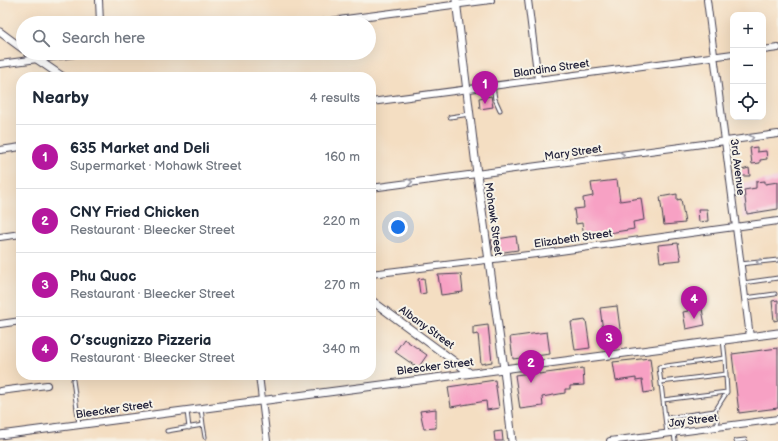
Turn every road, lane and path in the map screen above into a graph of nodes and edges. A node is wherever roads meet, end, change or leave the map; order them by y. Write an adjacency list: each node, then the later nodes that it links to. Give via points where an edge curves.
1 (99, 0): 6 (street)
2 (491, 0): 5 (street)
3 (528, 0): 18 (street)
4 (707, 0): 13 (street, 3rd Avenue)
5 (456, 2): 7 (street); 20 (street, Mohawk Street)
6 (100, 16)
7 (361, 16)
8 (0, 32): 9 (street)
9 (16, 44)
10 (778, 48): 11 (street)
11 (766, 50)
12 (730, 54): 13 (street, Blandina Street)
13 (714, 57): 18 (street, Blandina Street); 26 (street, 3rd Avenue)
14 (29, 60): 16 (street)
15 (38, 60): 17 (street)
16 (0, 64)
17 (56, 72)
18 (538, 80): 19 (street, Blandina Street)
19 (493, 86): 20 (street, Blandina Street); 22 (lane)
20 (467, 89): 21 (street, Blandina Street); 23 (street, Mohawk Street)
21 (376, 101)
22 (500, 110)
23 (470, 114): 24 (lane); 29 (street, Mohawk Street)
24 (450, 117)
25 (778, 134): 26 (street, Mary Street, one-way to 25)
26 (725, 142): 29 (street, Mary Street, one-way to 26); 32 (street, 3rd Avenue)
27 (16, 148): 28 (street)
28 (0, 150)
29 (477, 174): 30 (street, Mary Street, one-way to 29); 35 (street, Mohawk Street)
30 (376, 187)
31 (778, 221): 32 (street, Elizabeth Street)
32 (736, 227): 35 (street, Elizabeth Street); 37 (street, 3rd Avenue)
33 (16, 235): 34 (street)
34 (0, 237)
35 (489, 259): 38 (street, Elizabeth Street); 50 (street, Mohawk Street)
36 (778, 260): 37 (lane, one-way to 37)
37 (740, 264): 40 (street, 3rd Avenue)
38 (376, 273)
39 (778, 278): 40 (lane)
40 (743, 283): 42 (street, 3rd Avenue)
41 (775, 294): 42 (lane)
42 (745, 298): 47 (street, 3rd Avenue)
43 (376, 304): 51 (street, Albany Street)
44 (16, 322): 45 (street)
45 (0, 324)
46 (778, 333): 47 (street, Bleecker Street)
47 (750, 337): 48 (street, Bleecker Street)
48 (723, 340): 49 (lane); 50 (street, Bleecker Street)
49 (725, 358): 52 (lane); 55 (lane, via 659,367)
50 (504, 369): 51 (street, Bleecker Street); 77 (street, Mohawk Street)
51 (470, 373): 59 (street, Bleecker Street)
52 (726, 374): 55 (lane); 58 (lane)
53 (73, 380): 66 (lane)
54 (260, 380): 59 (street)
55 (661, 382): 60 (lane)
56 (47, 385): 57 (street)
57 (0, 391)
58 (727, 392): 60 (lane); 63 (lane)
59 (262, 400): 61 (street, Bleecker Street); 76 (street)
60 (663, 400): 64 (lane)
61 (201, 408): 62 (street, Bleecker Street); 67 (lane)
62 (187, 410): 66 (street, Bleecker Street); 69 (lane)
63 (715, 412): 64 (lane); 68 (lane)
64 (666, 418): 71 (lane)
65 (778, 419): 68 (street, Jay Street)
66 (79, 424): 72 (street, Bleecker Street)
67 (203, 426): 69 (lane); 73 (lane)
68 (718, 427): 71 (street, Jay Street)
69 (189, 428): 70 (lane)
70 (167, 431)
71 (671, 433): 74 (street, Jay Street); 79 (lane)
72 (0, 435)
73 (205, 437)
74 (639, 439): 78 (street, Jay Street)
75 (745, 440): 80 (lane)
76 (268, 441)
77 (512, 441)
78 (610, 441)
79 (675, 441)
80 (736, 441)

